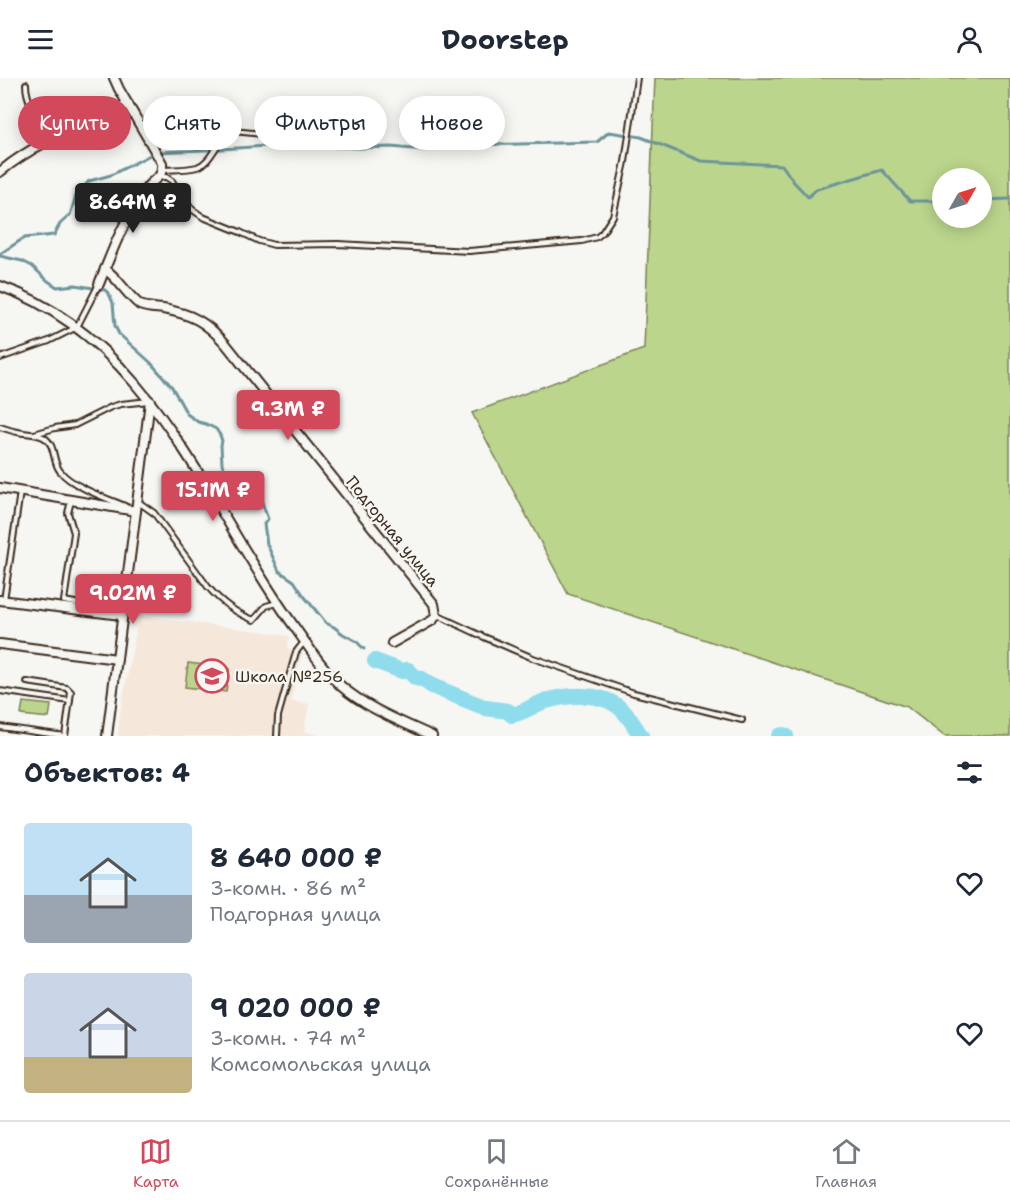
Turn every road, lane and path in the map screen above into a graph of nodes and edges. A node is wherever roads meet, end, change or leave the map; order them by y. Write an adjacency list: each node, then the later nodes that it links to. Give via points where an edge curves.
1 (114, 78): 5 (street)
2 (637, 78): 10 (lane, via 613,216 602,233 582,241 469,251 274,245 203,217)
3 (26, 84): 4 (lane)
4 (27, 96)
5 (124, 96)
6 (131, 109): 10 (street, via 162,162)
7 (254, 133): 10 (lane, via 233,131 221,139 204,164)
8 (31, 150): 9 (street)
9 (0, 172)
10 (161, 173): 11 (street, via 120,231)
11 (105, 269): 12 (street); 28 (street, Подгорная улица, via 140,305 195,318 211,327 434,604)
12 (99, 284): 14 (lane)
13 (0, 286): 14 (street, via 41,304)
14 (76, 327): 15 (lane); 16 (street, via 101,346)
15 (0, 358)
16 (150, 401): 18 (lane, via 121,404 75,425); 22 (street); 25 (street)
17 (0, 427): 18 (lane)
18 (33, 434): 23 (lane, via 48,440 56,465 66,477)
19 (0, 488): 20 (street)
20 (20, 491): 21 (street); 24 (lane)
21 (71, 500): 23 (street); 26 (lane, via 68,513 74,533 64,601)
22 (137, 501): 23 (street); 25 (lane, via 154,513 208,587 231,609 254,620 266,606)
23 (135, 511): 27 (street)
24 (2, 601): 27 (street)
25 (277, 603): 29 (street)
26 (92, 606)
27 (121, 615): 32 (street)
28 (436, 615): 30 (street, via 434,620); 36 (lane, via 484,638 634,693)
29 (305, 642): 40 (lane, via 296,652 278,716); 41 (street, via 324,668 353,695)
30 (392, 643)
31 (0, 644): 32 (street)
32 (117, 659): 39 (street)
33 (27, 682): 35 (lane, via 67,688)
34 (0, 691): 35 (lane)
35 (70, 701): 38 (lane)
36 (742, 720)
37 (0, 727): 38 (lane)
38 (65, 736)
39 (108, 736)
40 (277, 736)
41 (432, 736)

